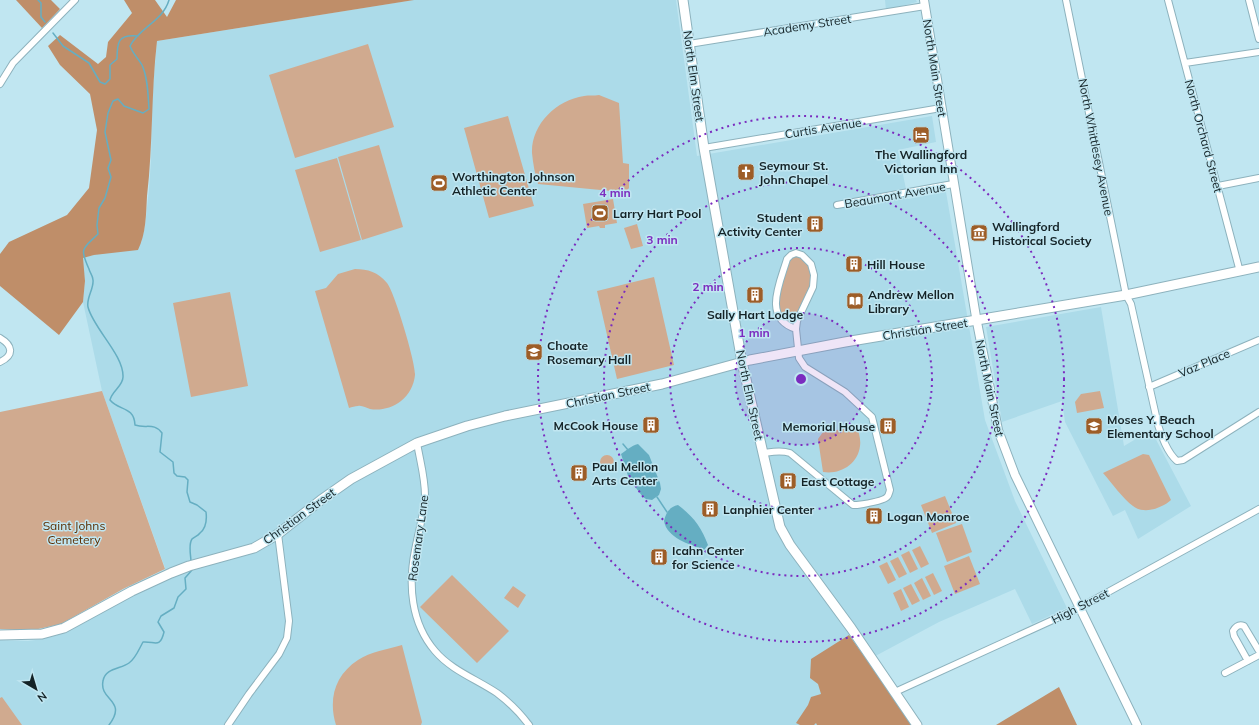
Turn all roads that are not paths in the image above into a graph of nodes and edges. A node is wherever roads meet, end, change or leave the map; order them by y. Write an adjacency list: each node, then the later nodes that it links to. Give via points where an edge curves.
1 (75, 0): 11 (street, via 13,63)
2 (683, 0): 8 (main road, North Elm Street)
3 (1066, 0): 20 (street, North Whittlesey Avenue)
4 (1168, 0): 10 (street, North Orchard Street)
5 (1249, 0): 7 (street)
6 (925, 3): 8 (street, Academy Street); 12 (street, North Main Street)
7 (1259, 39)
8 (689, 44): 13 (main road, North Elm Street)
9 (1259, 52): 10 (street)
10 (1185, 63): 16 (street, North Orchard Street)
11 (0, 84)
12 (941, 108): 13 (street, Curtis Avenue); 15 (street, North Main Street)
13 (704, 148): 27 (main road, North Elm Street)
14 (1259, 178): 16 (street)
15 (953, 184): 17 (street, Beaumont Avenue); 21 (street, North Main Street)
16 (1218, 186): 19 (street, North Orchard Street)
17 (837, 205)
18 (1259, 267): 19 (main road, Christian Street)
19 (1240, 272): 20 (main road, Christian Street)
20 (1126, 295): 21 (main road, Christian Street); 28 (street, North Whittlesey Avenue, via 1131,304)
21 (976, 320): 25 (main road, Christian Street); 34 (street, North Main Street, via 995,423 1015,474)
22 (796, 329): 22 (street, via 815,280 811,264 796,253 787,259 776,294 780,318 784,324); 25 (street)
23 (0, 338): 26 (street, via 8,343 10,349 6,359)
24 (1259, 340): 28 (street, Vaz Place)
25 (798, 351): 27 (main road, Christian Street); 31 (street, via 805,367 845,392 872,417 889,494 882,499 853,505 790,453)
26 (0, 362)
27 (742, 362): 30 (main road, Christian Street, via 662,384 505,416); 31 (main road, North Elm Street)
28 (1149, 387): 29 (street, North Whittlesey Avenue, via 1163,440 1178,461)
29 (1259, 412)
30 (417, 443): 33 (main road, Christian Street, via 344,483); 42 (street, Rosemary Lane, via 425,488 411,572 411,589 418,622 435,651 448,663 511,704)
31 (763, 453): 40 (main road, North Elm Street, via 780,527 785,538 852,628)
32 (1259, 509): 34 (street, High Street)
33 (278, 534): 35 (main road, Christian Street, via 254,548 192,565 159,578 64,628 42,634); 41 (street, via 289,621 287,638 279,654)
34 (1079, 608): 40 (street, High Street); 44 (street, North Main Street)
35 (0, 636)
36 (1259, 652): 38 (street, via 1244,626 1235,627 1234,636)
37 (1259, 655): 38 (street)
38 (1248, 661): 39 (street)
39 (1225, 673)
40 (895, 692): 43 (main road, North Elm Street)
41 (228, 725)
42 (529, 725)
43 (917, 725)
44 (1137, 725)

